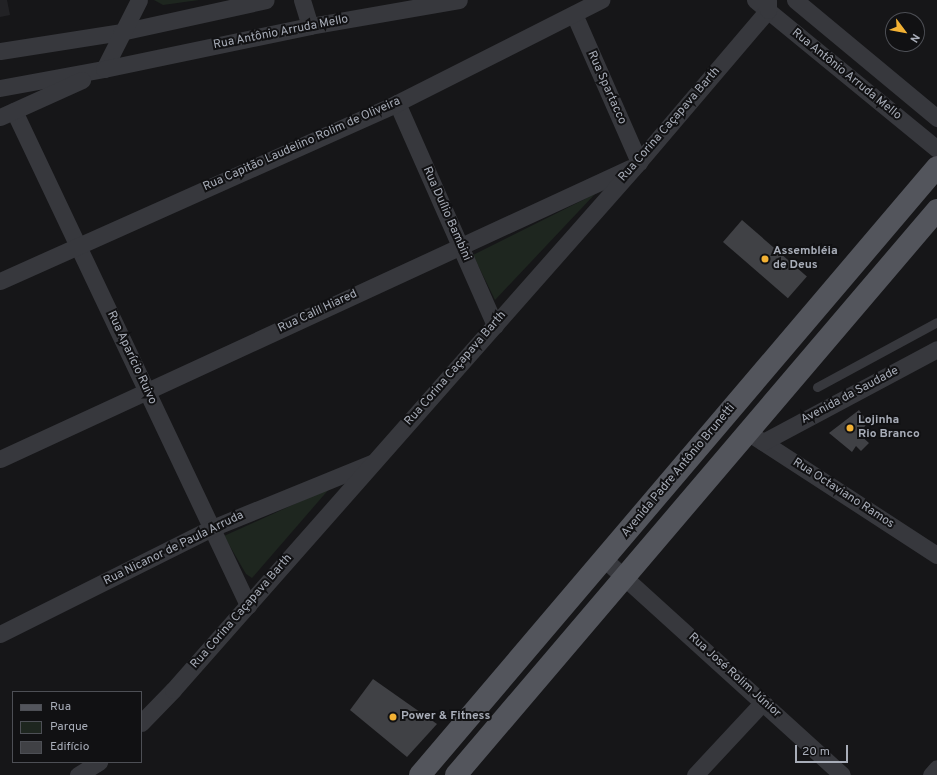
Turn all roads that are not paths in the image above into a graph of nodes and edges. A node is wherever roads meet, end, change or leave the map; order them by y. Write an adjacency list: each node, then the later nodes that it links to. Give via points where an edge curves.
1 (139, 0): 10 (street)
2 (266, 0): 10 (street)
3 (302, 0): 9 (street)
4 (459, 0): 9 (street, Rua Antônio Arruda Mello)
5 (601, 0): 8 (street, Rua Capitão Laudelino Rolim de Oliveira)
6 (795, 0): 16 (street, Rua Antônio Arruda Mello)
7 (764, 3): 17 (street, Rua Antônio Arruda Mello); 18 (street, Rua Corina Caçapava Barth)
8 (574, 14): 14 (street, Rua Capitão Laudelino Rolim de Oliveira); 18 (street, Rua Spartacco)
9 (310, 26): 12 (street, Rua Antônio Arruda Mello)
10 (121, 32): 11 (street); 12 (street)
11 (0, 51)
12 (104, 69): 13 (street); 15 (street)
13 (0, 88)
14 (397, 103): 21 (street, Rua Capitão Laudelino Rolim de Oliveira); 22 (street, Rua Duílio Bambini)
15 (7, 114): 21 (street, Rua Aparício Ruivo)
16 (937, 118)
17 (937, 149)
18 (637, 164): 22 (street, Rua Calil Hiared); 25 (street, Rua Corina Caçapava Barth)
19 (937, 167): 34 (main road, Avenida Padre Antônio Brunetti)
20 (937, 210): 29 (main road)
21 (77, 245): 23 (street, Rua Capitão Laudelino Rolim de Oliveira); 28 (street, Rua Aparício Ruivo)
22 (460, 246): 25 (street, Rua Duílio Bambini); 28 (street, Rua Calil Hiared)
23 (0, 281)
24 (937, 322): 27 (lane, Avenida da Saudade)
25 (495, 325): 31 (street, Rua Corina Caçapava Barth)
26 (937, 349): 29 (street, Avenida da Saudade)
27 (817, 387)
28 (146, 391): 30 (street, Rua Calil Hiared); 32 (street, Rua Aparício Ruivo)
29 (756, 438): 33 (street, Rua Octaviano Ramos); 35 (main road)
30 (0, 459)
31 (374, 462): 32 (street, Rua Nicanor de Paula Arruda); 36 (street, Rua Corina Caçapava Barth)
32 (212, 528): 36 (street, Rua Aparício Ruivo); 37 (street, Rua Nicanor de Paula Arruda)
33 (937, 555)
34 (604, 559): 35 (street, Rua José Rolim Júnior); 43 (main road, Avenida Padre Antônio Brunetti)
35 (625, 577): 38 (street, Rua José Rolim Júnior); 44 (main road)
36 (248, 605): 39 (street, Rua Corina Caçapava Barth)
37 (0, 634)
38 (763, 702): 45 (street); 46 (street, Rua José Rolim Júnior)
39 (142, 722)
40 (97, 763): 42 (street)
41 (937, 768): 47 (street)
42 (78, 775)
43 (420, 775)
44 (456, 775)
45 (695, 775)
46 (842, 775)
47 (931, 775)

